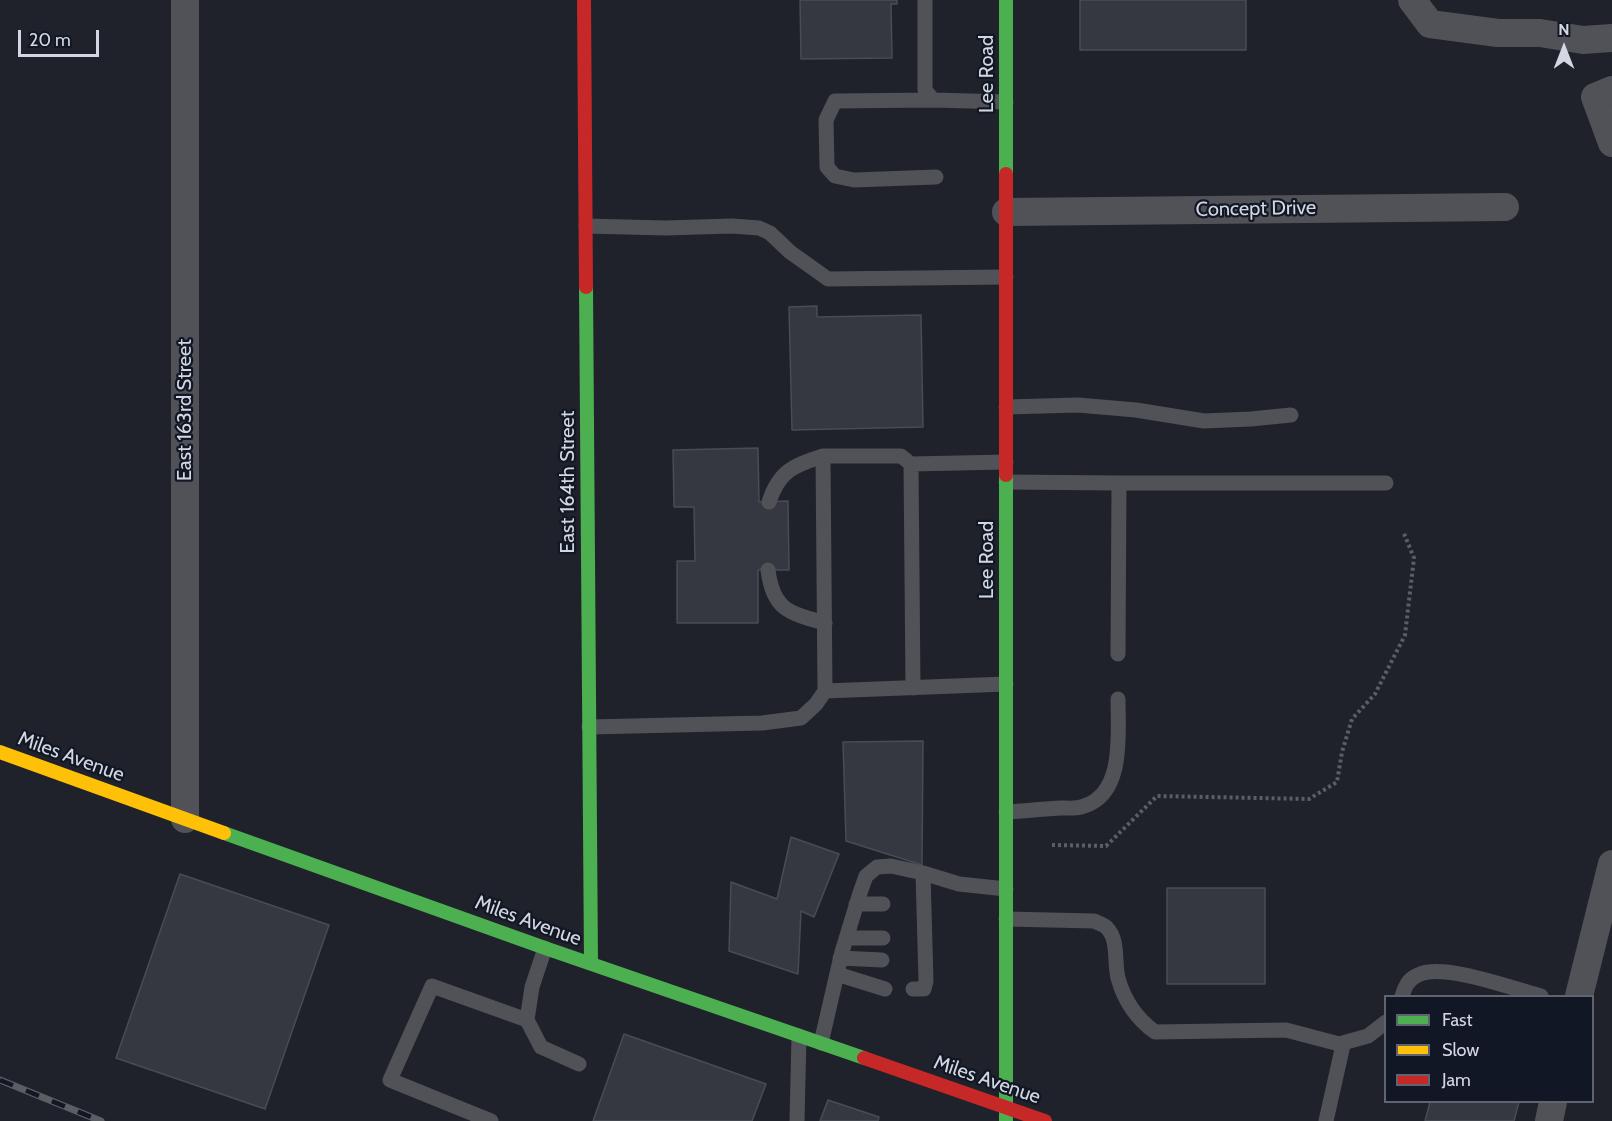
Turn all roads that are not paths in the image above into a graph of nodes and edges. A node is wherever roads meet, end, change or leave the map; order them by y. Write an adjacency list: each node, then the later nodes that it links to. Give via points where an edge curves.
1 (185, 0): 35 (street, East 163rd Street)
2 (584, 0): 14 (main road, East 164th Street)
3 (925, 0): 8 (lane, via 925,90)
4 (1006, 0): 9 (main road, Lee Road)
5 (1412, 0): 6 (street, via 1430,24 1583,40)
6 (1612, 38)
7 (1604, 94): 10 (street)
8 (933, 100): 9 (lane); 11 (lane, via 835,101 826,120 827,167 835,176 854,180)
9 (1006, 102): 13 (main road, Lee Road)
10 (1612, 143)
11 (936, 177)
12 (1505, 207): 13 (street, Concept Drive)
13 (1006, 212): 15 (main road, Lee Road)
14 (586, 226): 15 (lane, via 759,228 828,279); 32 (main road, East 164th Street)
15 (1006, 277): 16 (main road, Lee Road)
16 (1006, 407): 17 (lane, via 1078,405 1204,421); 19 (main road, Lee Road)
17 (1291, 415)
18 (823, 456): 20 (lane, via 901,456); 24 (lane, via 786,471); 26 (lane)
19 (1006, 462): 20 (lane); 21 (main road, Lee Road)
20 (911, 464): 29 (lane)
21 (1006, 482): 22 (lane); 28 (main road, Lee Road)
22 (1119, 483): 23 (lane); 27 (lane)
23 (1386, 483)
24 (769, 502)
25 (768, 570): 26 (lane, via 770,587 779,602 794,615)
26 (825, 623): 30 (lane)
27 (1118, 654)
28 (1006, 684): 29 (lane); 34 (main road, Lee Road)
29 (914, 688): 30 (lane)
30 (825, 691): 32 (lane, via 801,718 762,723)
31 (1118, 699): 34 (lane, via 1114,773 1098,798 1085,806)
32 (589, 727): 47 (main road, East 164th Street)
33 (0, 752): 35 (main road, Miles Avenue)
34 (1006, 812): 38 (main road, Lee Road)
35 (185, 819): 44 (main road, Miles Avenue)
36 (1612, 864): 53 (street)
37 (923, 873): 38 (lane, via 959,884); 39 (lane, via 877,867 866,876); 50 (lane, via 919,903 921,962 926,981 924,989)
38 (1006, 889): 41 (main road, Lee Road)
39 (856, 904): 40 (lane); 42 (lane)
40 (883, 904)
41 (1006, 918): 58 (lane, via 1094,921 1107,928 1115,945 1118,978 1133,1011 1155,1032 1286,1030); 61 (main road, Lee Road)
42 (846, 938): 43 (lane); 45 (lane)
43 (883, 938)
44 (545, 948): 47 (main road, Miles Avenue); 54 (lane, via 532,987)
45 (840, 957): 46 (lane); 48 (lane)
46 (882, 960)
47 (591, 963): 56 (main road, Miles Avenue)
48 (837, 974): 49 (lane); 57 (lane)
49 (885, 989)
50 (914, 989)
51 (1402, 995): 52 (lane, via 1405,985 1419,974 1440,972 1462,974)
52 (1537, 995)
53 (1579, 995)
54 (527, 1020): 59 (lane, via 541,1047); 62 (lane, via 432,986 390,1080)
55 (1384, 1024): 58 (lane, via 1368,1036)
56 (799, 1036): 57 (main road, Miles Avenue); 63 (lane)
57 (821, 1043): 61 (main road, Miles Avenue)
58 (1339, 1044): 65 (lane, via 1343,1045)
59 (579, 1064)
60 (1554, 1103): 66 (street)
61 (1006, 1114): 64 (main road, Miles Avenue)
62 (491, 1121)
63 (797, 1121)
64 (1045, 1121)
65 (1326, 1121)
66 (1549, 1121)

